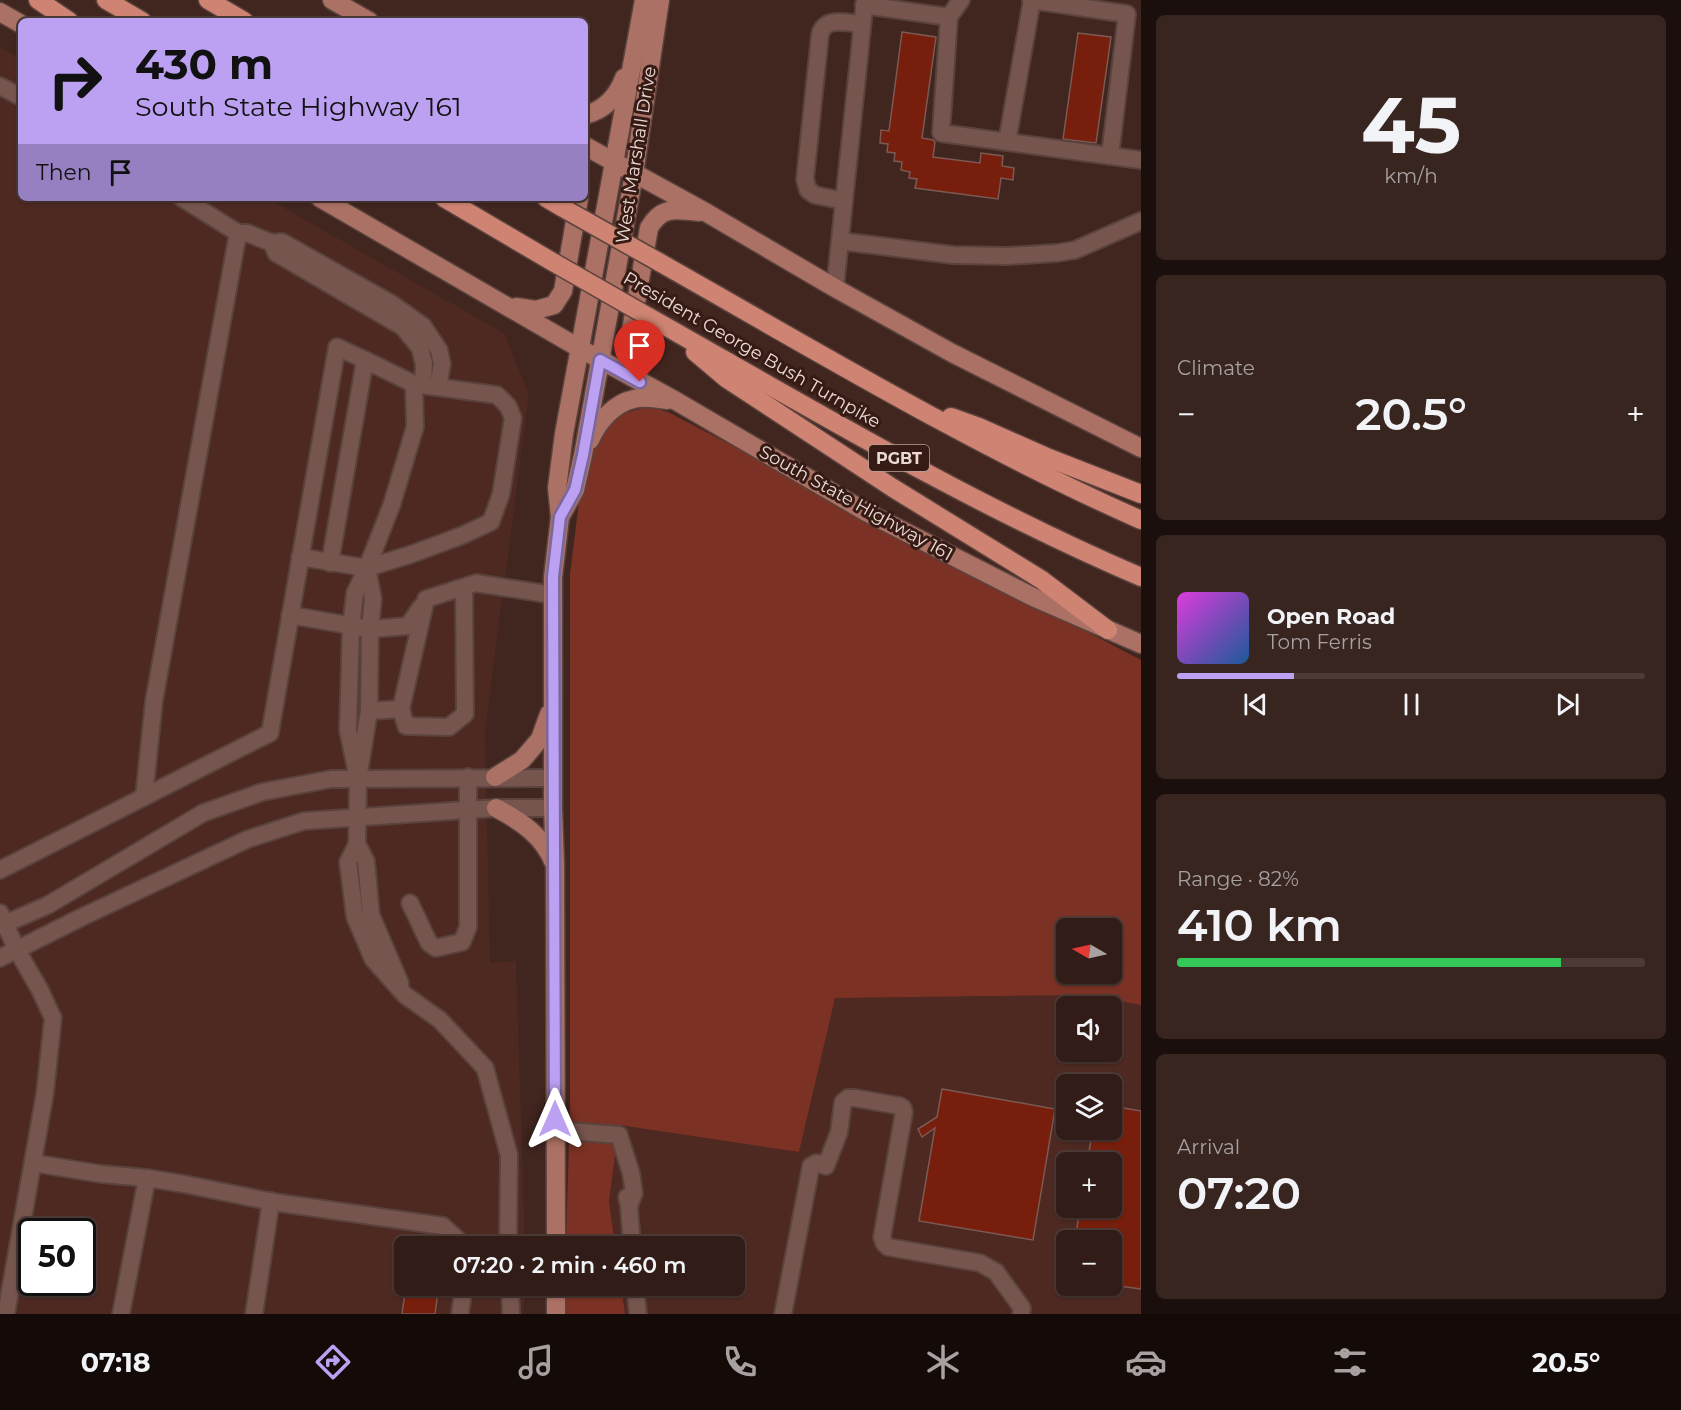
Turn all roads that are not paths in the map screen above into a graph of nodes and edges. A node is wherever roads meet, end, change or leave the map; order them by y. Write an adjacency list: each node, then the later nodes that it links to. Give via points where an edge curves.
1 (38, 0): 13 (highway)
2 (106, 0): 14 (highway)
3 (208, 0): 15 (highway)
4 (332, 0): 16 (main road)
5 (644, 0): 20 (main road, West Marshall Drive)
6 (660, 0): 29 (main road, West Marshall Drive)
7 (961, 0): 12 (lane)
8 (1031, 0): 11 (lane); 24 (lane)
9 (865, 3): 12 (lane); 18 (lane)
10 (0, 12): 17 (main road)
11 (1127, 14): 19 (lane); 26 (lane)
12 (949, 17): 24 (lane, via 941,133)
13 (65, 18)
14 (137, 18)
15 (239, 18)
16 (364, 18)
17 (18, 22)
18 (862, 24): 35 (lane); 35 (lane, via 831,22 821,28 805,179 808,190 815,195)
19 (1141, 30)
20 (632, 57): 23 (main road, via 612,100); 28 (main road, West Marshall Drive)
21 (0, 86): 22 (lane)
22 (18, 95)
23 (588, 114)
24 (1007, 142): 26 (lane)
25 (588, 148): 28 (main road)
26 (1110, 156): 27 (lane)
27 (1141, 160)
28 (614, 163): 29 (main road); 43 (main road, West Marshall Drive)
29 (634, 174): 36 (main road); 45 (main road, West Marshall Drive)
30 (187, 201): 38 (lane)
31 (325, 201): 41 (main road)
32 (449, 201): 42 (highway, President George Bush Turnpike / PGBT, bridge)
33 (551, 201): 48 (highway, President George Bush Turnpike / PGBT, bridge)
34 (578, 201): 41 (main road, via 563,291 554,305 536,310)
35 (844, 201): 39 (lane)
36 (707, 213): 40 (main road); 46 (main road, via 668,210 654,219 649,228 629,342 631,362)
37 (1141, 220): 39 (lane, via 1075,250 1057,253 953,255)
38 (238, 234): 47 (lane, via 282,242 392,304 423,327 439,350 442,364); 74 (lane, via 154,701)
39 (840, 241): 40 (lane)
40 (835, 288): 50 (main road, via 952,353)
41 (508, 306): 43 (main road, South State Highway 161)
42 (657, 321): 58 (highway, President George Bush Turnpike / PGBT, via 902,460); 65 (highway, via 727,379 1042,580)
43 (579, 348): 45 (main road, South State Highway 161); 53 (main road, West Marshall Drive, via 557,488)
44 (365, 360): 47 (lane); 55 (lane, via 337,347); 56 (lane)
45 (600, 360): 46 (main road, South State Highway 161); 51 (main road, West Marshall Drive)
46 (640, 382): 49 (main road, South State Highway 161)
47 (425, 385): 57 (lane, via 392,504); 57 (lane, via 497,395 508,406 513,418 501,494 490,522)
48 (904, 400): 52 (highway); 54 (highway, President George Bush Turnpike / PGBT, via 973,439)
49 (676, 401): 51 (main road, via 647,398 620,405 595,430); 65 (main road, South State Highway 161, via 866,512)
50 (1141, 448)
51 (583, 455): 53 (main road, West Marshall Drive, via 575,490)
52 (1141, 494)
53 (560, 517): 60 (main road, West Marshall Drive)
54 (1141, 520)
55 (300, 557): 56 (lane); 62 (lane)
56 (330, 563): 57 (lane)
57 (367, 568): 63 (lane, via 355,592); 64 (lane, via 373,599)
58 (1141, 577)
59 (464, 587): 60 (lane, via 476,583); 61 (lane); 68 (lane, via 465,714 449,727 406,726)
60 (553, 595): 67 (main road, West Marshall Drive)
61 (426, 599): 64 (lane, via 408,626); 68 (lane)
62 (290, 615): 63 (lane); 74 (lane, via 270,733)
63 (351, 627): 64 (lane); 73 (lane, via 348,730)
64 (370, 629): 69 (lane)
65 (1108, 630): 66 (main road, South State Highway 161)
66 (1141, 644)
67 (554, 701): 71 (main road, via 540,739 522,760); 72 (main road, West Marshall Drive)
68 (401, 709): 69 (lane)
69 (369, 711): 73 (lane)
70 (468, 777): 71 (lane); 73 (lane); 77 (lane)
71 (495, 777): 72 (lane)
72 (553, 778): 76 (main road, West Marshall Drive)
73 (358, 779): 78 (lane); 82 (lane, via 331,779 262,792 203,813 48,905)
74 (144, 797): 80 (lane)
75 (496, 808): 76 (lane); 77 (lane); 79 (main road, via 534,833)
76 (553, 808): 79 (main road, West Marshall Drive)
77 (469, 810): 78 (lane); 81 (lane, via 468,927 462,942 436,948 429,943)
78 (357, 816): 83 (lane, via 304,821 248,839); 90 (lane, via 357,844 348,862 355,917 373,959 405,995 440,1020 485,1068 508,1155)
79 (555, 865): 85 (main road, West Marshall Drive)
80 (0, 870)
81 (410, 903)
82 (1, 921): 83 (lane)
83 (17, 950): 84 (lane); 86 (lane, via 53,1018)
84 (0, 958)
85 (555, 1130): 91 (main road, West Marshall Drive); 92 (lane, via 619,1135 631,1173 625,1193)
86 (33, 1163): 87 (lane); 97 (lane)
87 (147, 1178): 88 (lane); 98 (lane)
88 (271, 1201): 89 (lane, via 443,1226); 99 (lane)
89 (454, 1236)
90 (508, 1236)
91 (556, 1236)
92 (631, 1236)
93 (463, 1296): 100 (lane)
94 (510, 1296): 101 (lane)
95 (556, 1296): 102 (main road)
96 (636, 1296): 103 (lane)
97 (6, 1314)
98 (121, 1314)
99 (254, 1314)
100 (460, 1314)
101 (511, 1314)
102 (556, 1314)
103 (638, 1314)
104 (783, 1314): 105 (lane, via 811,1166 826,1166 839,1132 843,1102 848,1098 900,1106 904,1112 884,1243 888,1247 980,1263 996,1272 1022,1308)
105 (1021, 1314)

